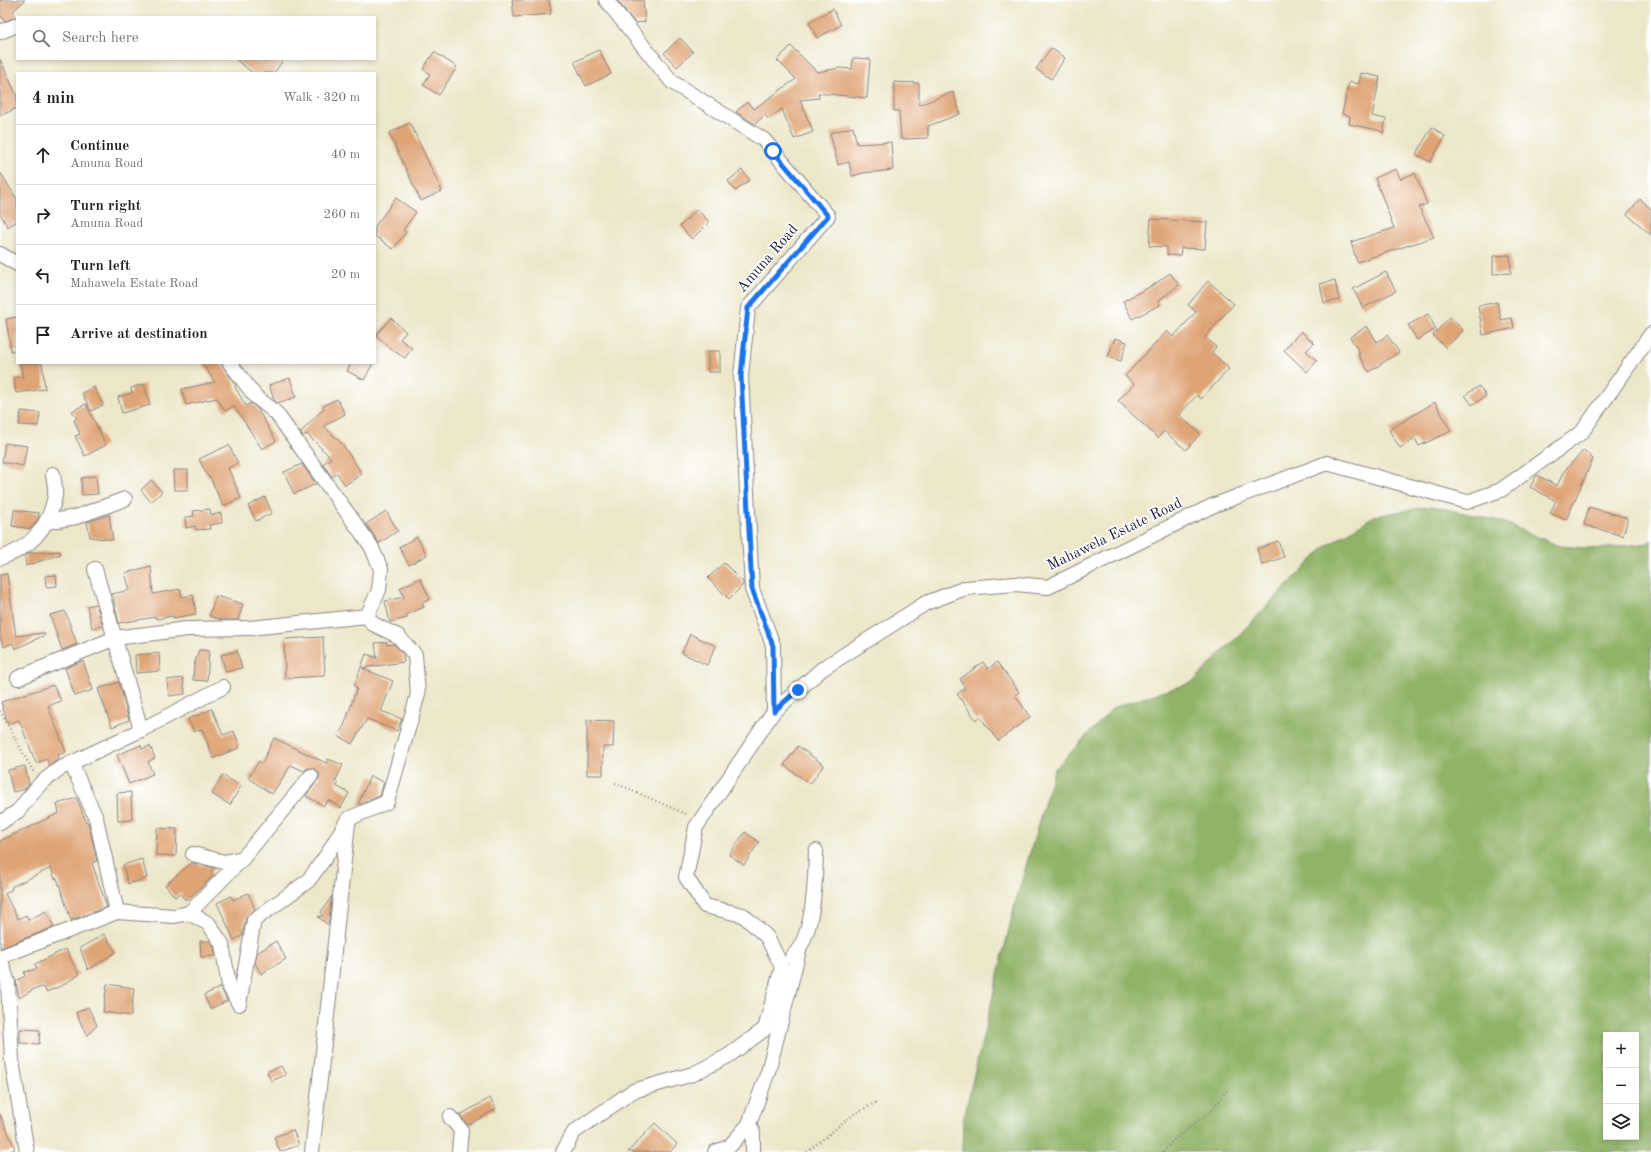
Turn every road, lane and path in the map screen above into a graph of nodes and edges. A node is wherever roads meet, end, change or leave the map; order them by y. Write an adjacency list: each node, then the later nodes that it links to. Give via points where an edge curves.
1 (606, 0): 18 (street, Amuna Road, via 672,82 764,140 828,216 748,308 741,376 752,589 773,646)
2 (16, 25): 3 (street)
3 (0, 32)
4 (0, 254): 5 (street)
5 (16, 263)
6 (1651, 334): 18 (street, Mahawela Estate Road, via 1582,432 1501,490 1466,502 1327,463 1212,506 1048,587 1015,584 966,588 926,603 822,669)
7 (231, 364): 13 (street, via 255,396 276,412 371,546 381,569 379,590)
8 (53, 474): 10 (street, via 55,495)
9 (125, 500): 10 (street, via 76,517)
10 (46, 522): 11 (street, via 33,541)
11 (0, 558)
12 (95, 569): 14 (street)
13 (367, 616): 14 (street, via 250,628 187,629); 24 (street, via 373,624 398,636 415,655 418,694 387,802)
14 (115, 638): 15 (street); 19 (street)
15 (18, 678)
16 (223, 687): 19 (street)
17 (0, 711): 23 (path)
18 (774, 711): 25 (street, Mahawela Estate Road)
19 (141, 730): 20 (street)
20 (71, 764): 23 (street); 30 (street, via 96,818)
21 (311, 776): 29 (street)
22 (615, 783): 25 (path)
23 (40, 784): 26 (street, via 18,811)
24 (348, 819): 31 (street, via 308,881 254,920 239,1004 229,986 222,944 209,924); 40 (street)
25 (701, 821): 34 (street, Mahawela Estate Road, via 696,827 686,877 705,906 743,915 767,937)
26 (0, 823)
27 (816, 851): 32 (street, via 813,909)
28 (194, 854): 29 (street, via 224,862)
29 (243, 858): 31 (street)
30 (117, 912): 31 (street, via 174,916); 33 (street)
31 (189, 913)
32 (799, 951): 34 (street); 38 (street, via 768,1072)
33 (0, 957): 39 (street, via 8,983 12,1061)
34 (782, 966): 42 (street, via 765,1029 728,1056 693,1074 634,1091 574,1132)
35 (1228, 1089): 46 (path, via 1212,1110 1176,1138)
36 (877, 1102): 45 (path, via 854,1114)
37 (450, 1117): 41 (street, via 461,1130)
38 (749, 1124): 43 (street, via 729,1147); 44 (street, via 754,1133)
39 (27, 1152)
40 (312, 1152)
41 (459, 1152)
42 (563, 1152)
43 (715, 1152)
44 (753, 1152)
45 (807, 1152)
46 (1163, 1152)

